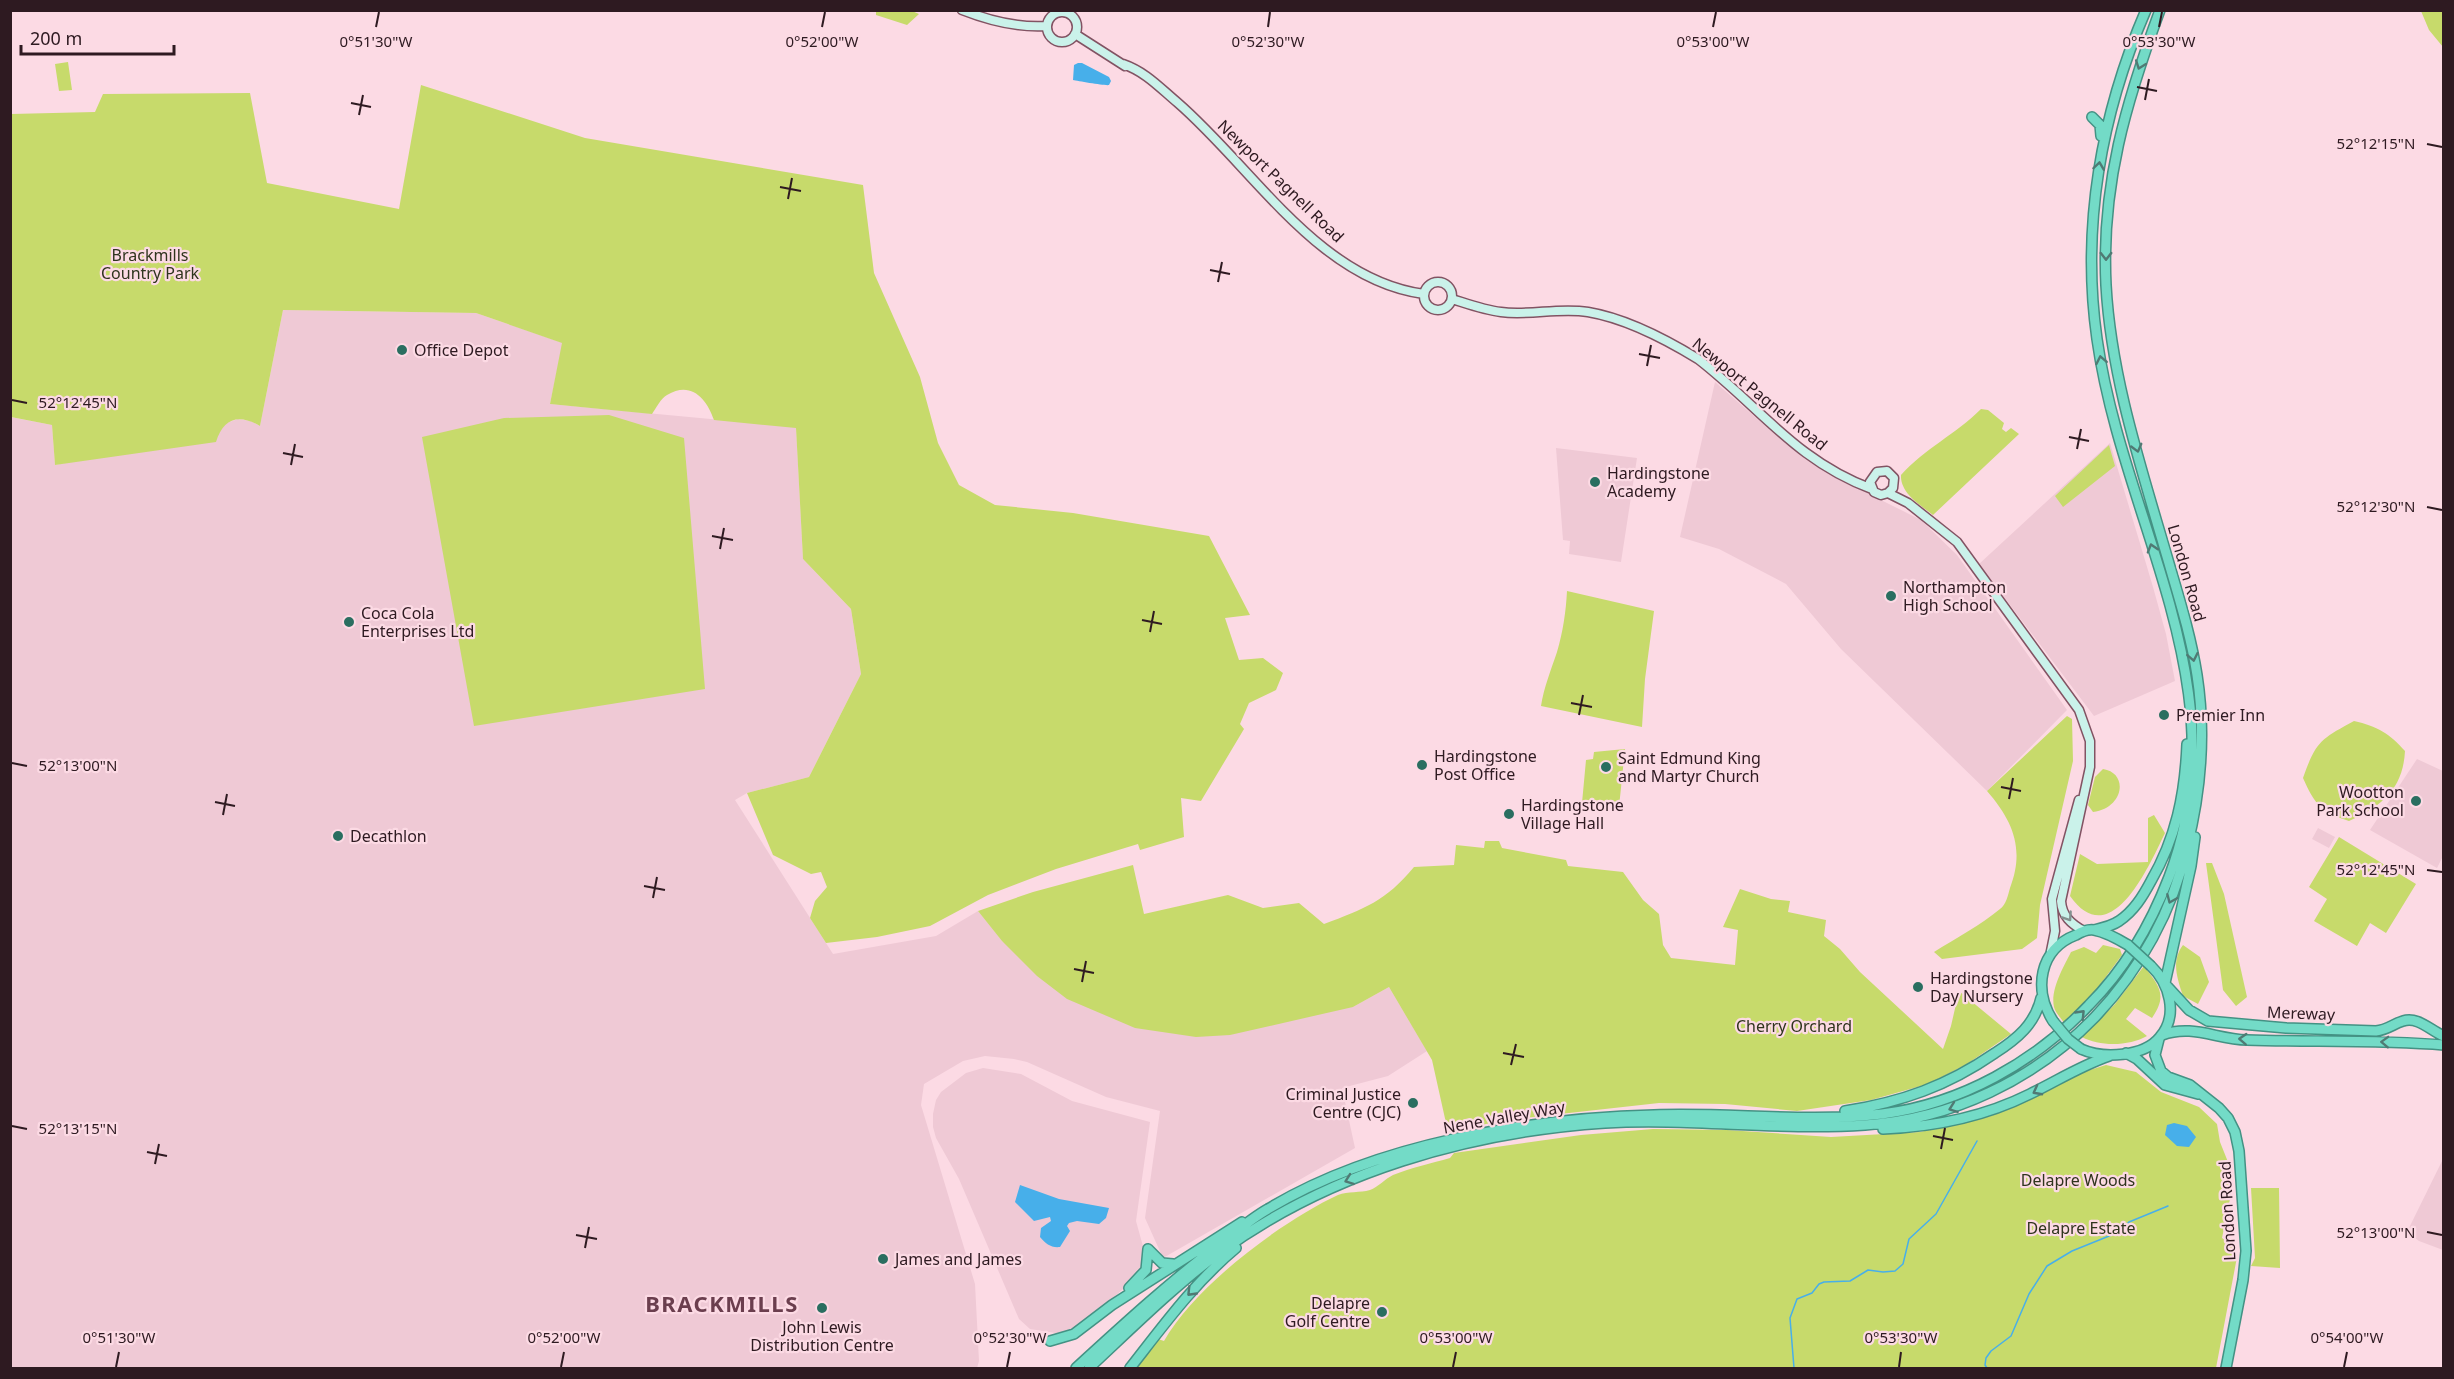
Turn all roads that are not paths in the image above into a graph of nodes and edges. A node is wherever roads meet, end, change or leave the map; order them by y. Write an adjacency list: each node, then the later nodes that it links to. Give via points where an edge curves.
1 (962, 10): 5 (main road, via 1022,27)
2 (2146, 10): 8 (highway, London Road)
3 (2160, 10): 7 (highway, London Road)
4 (2165, 10): 7 (highway)
5 (1047, 26): 6 (main road, via 1051,36 1059,41 1069,40); 6 (main road, via 1051,16 1067,12 1077,24)
6 (1075, 34): 10 (main road, Newport Pagnell Road, via 1159,87 1200,123 1294,220 1348,266 1387,286)
7 (2147, 44): 20 (highway, London Road, one-way to 20, via 2127,103 2113,164 2106,224 2106,284 2124,403 2197,677 2201,744)
8 (2113, 100): 9 (highway, London Road); 9 (highway, via 2102,115 2092,117 2100,125)
9 (2102, 145): 18 (highway, London Road, one-way to 9, via 2110,406 2097,339 2092,227)
10 (1424, 294): 11 (main road, via 1429,306 1437,309 1447,307); 11 (main road, via 1428,286 1440,282 1450,288)
11 (1452, 299): 12 (main road, Newport Pagnell Road, via 1502,313 1587,312 1625,322 1698,359 1801,451)
12 (1841, 476): 13 (main road); 15 (main road, Newport Pagnell Road)
13 (1872, 476): 14 (main road, via 1887,471 1894,478); 15 (main road)
14 (1894, 485): 16 (main road); 17 (main road)
15 (1872, 489): 16 (main road, via 1877,494)
16 (1888, 493): 17 (main road)
17 (1908, 503): 19 (main road, via 1964,550 2074,701 2088,732)
18 (2169, 604): 21 (highway, via 2188,736 2184,793 2169,846 2141,898 2121,920); 30 (highway, London Road, one-way to 18, via 2043,1047 2101,993 2139,941 2175,862 2190,802 2194,742 2189,684)
19 (2089, 771): 21 (main road, one-way to 21, via 2061,901 2068,920); 22 (main road, via 2054,886 2055,931)
20 (2198, 802): 23 (highway, via 2192,867); 31 (highway, London Road, one-way to 31, via 2177,883 2136,967 2078,1034)
21 (2089, 931): 22 (highway, via 2069,937); 23 (highway, bridge, via 2128,945)
22 (2051, 951): 24 (highway)
23 (2166, 984): 25 (highway, Mereway, via 2189,1010 2208,1021 2376,1031 2408,1020); 26 (highway, via 2170,1010)
24 (2041, 998): 29 (highway, bridge, via 2068,1039 2081,1049); 33 (highway, via 2038,1014 2020,1034 1941,1086 1899,1100)
25 (2444, 1036)
26 (2160, 1037): 27 (highway, Mereway, one-way to 26, via 2245,1040 2186,1029); 28 (highway); 32 (highway, London Road, via 2155,1055 2161,1071)
27 (2444, 1045)
28 (2126, 1053): 29 (highway); 32 (highway, London Road, via 2165,1085)
29 (2109, 1056): 34 (highway, one-way to 34, via 2007,1105 1941,1124 1852,1130)
30 (2001, 1074): 33 (highway, Nene Valley Way, via 1914,1108)
31 (2007, 1084): 34 (highway, Nene Valley Way, one-way to 34, via 1938,1113 1888,1124)
32 (2206, 1096): 43 (highway, London Road, via 2228,1118 2235,1132 2246,1225 2243,1280)
33 (1801, 1118): 35 (highway, Nene Valley Way, via 1614,1116 1494,1131 1340,1172)
34 (1757, 1124): 36 (highway, Nene Valley Way, one-way to 36, via 1604,1123 1493,1138 1344,1181)
35 (1263, 1212): 37 (highway); 40 (highway, Nene Valley Way, via 1184,1271)
36 (1265, 1224): 41 (highway, Nene Valley Way, via 1220,1252); 42 (highway, one-way to 42, via 1220,1261 1184,1299)
37 (1173, 1264): 38 (highway); 38 (highway, via 1162,1263 1148,1248 1146,1270)
38 (1112, 1305): 39 (highway, via 1074,1334)
39 (1050, 1341)
40 (1076, 1368)
41 (1089, 1368)
42 (1130, 1368)
43 (2226, 1368)

